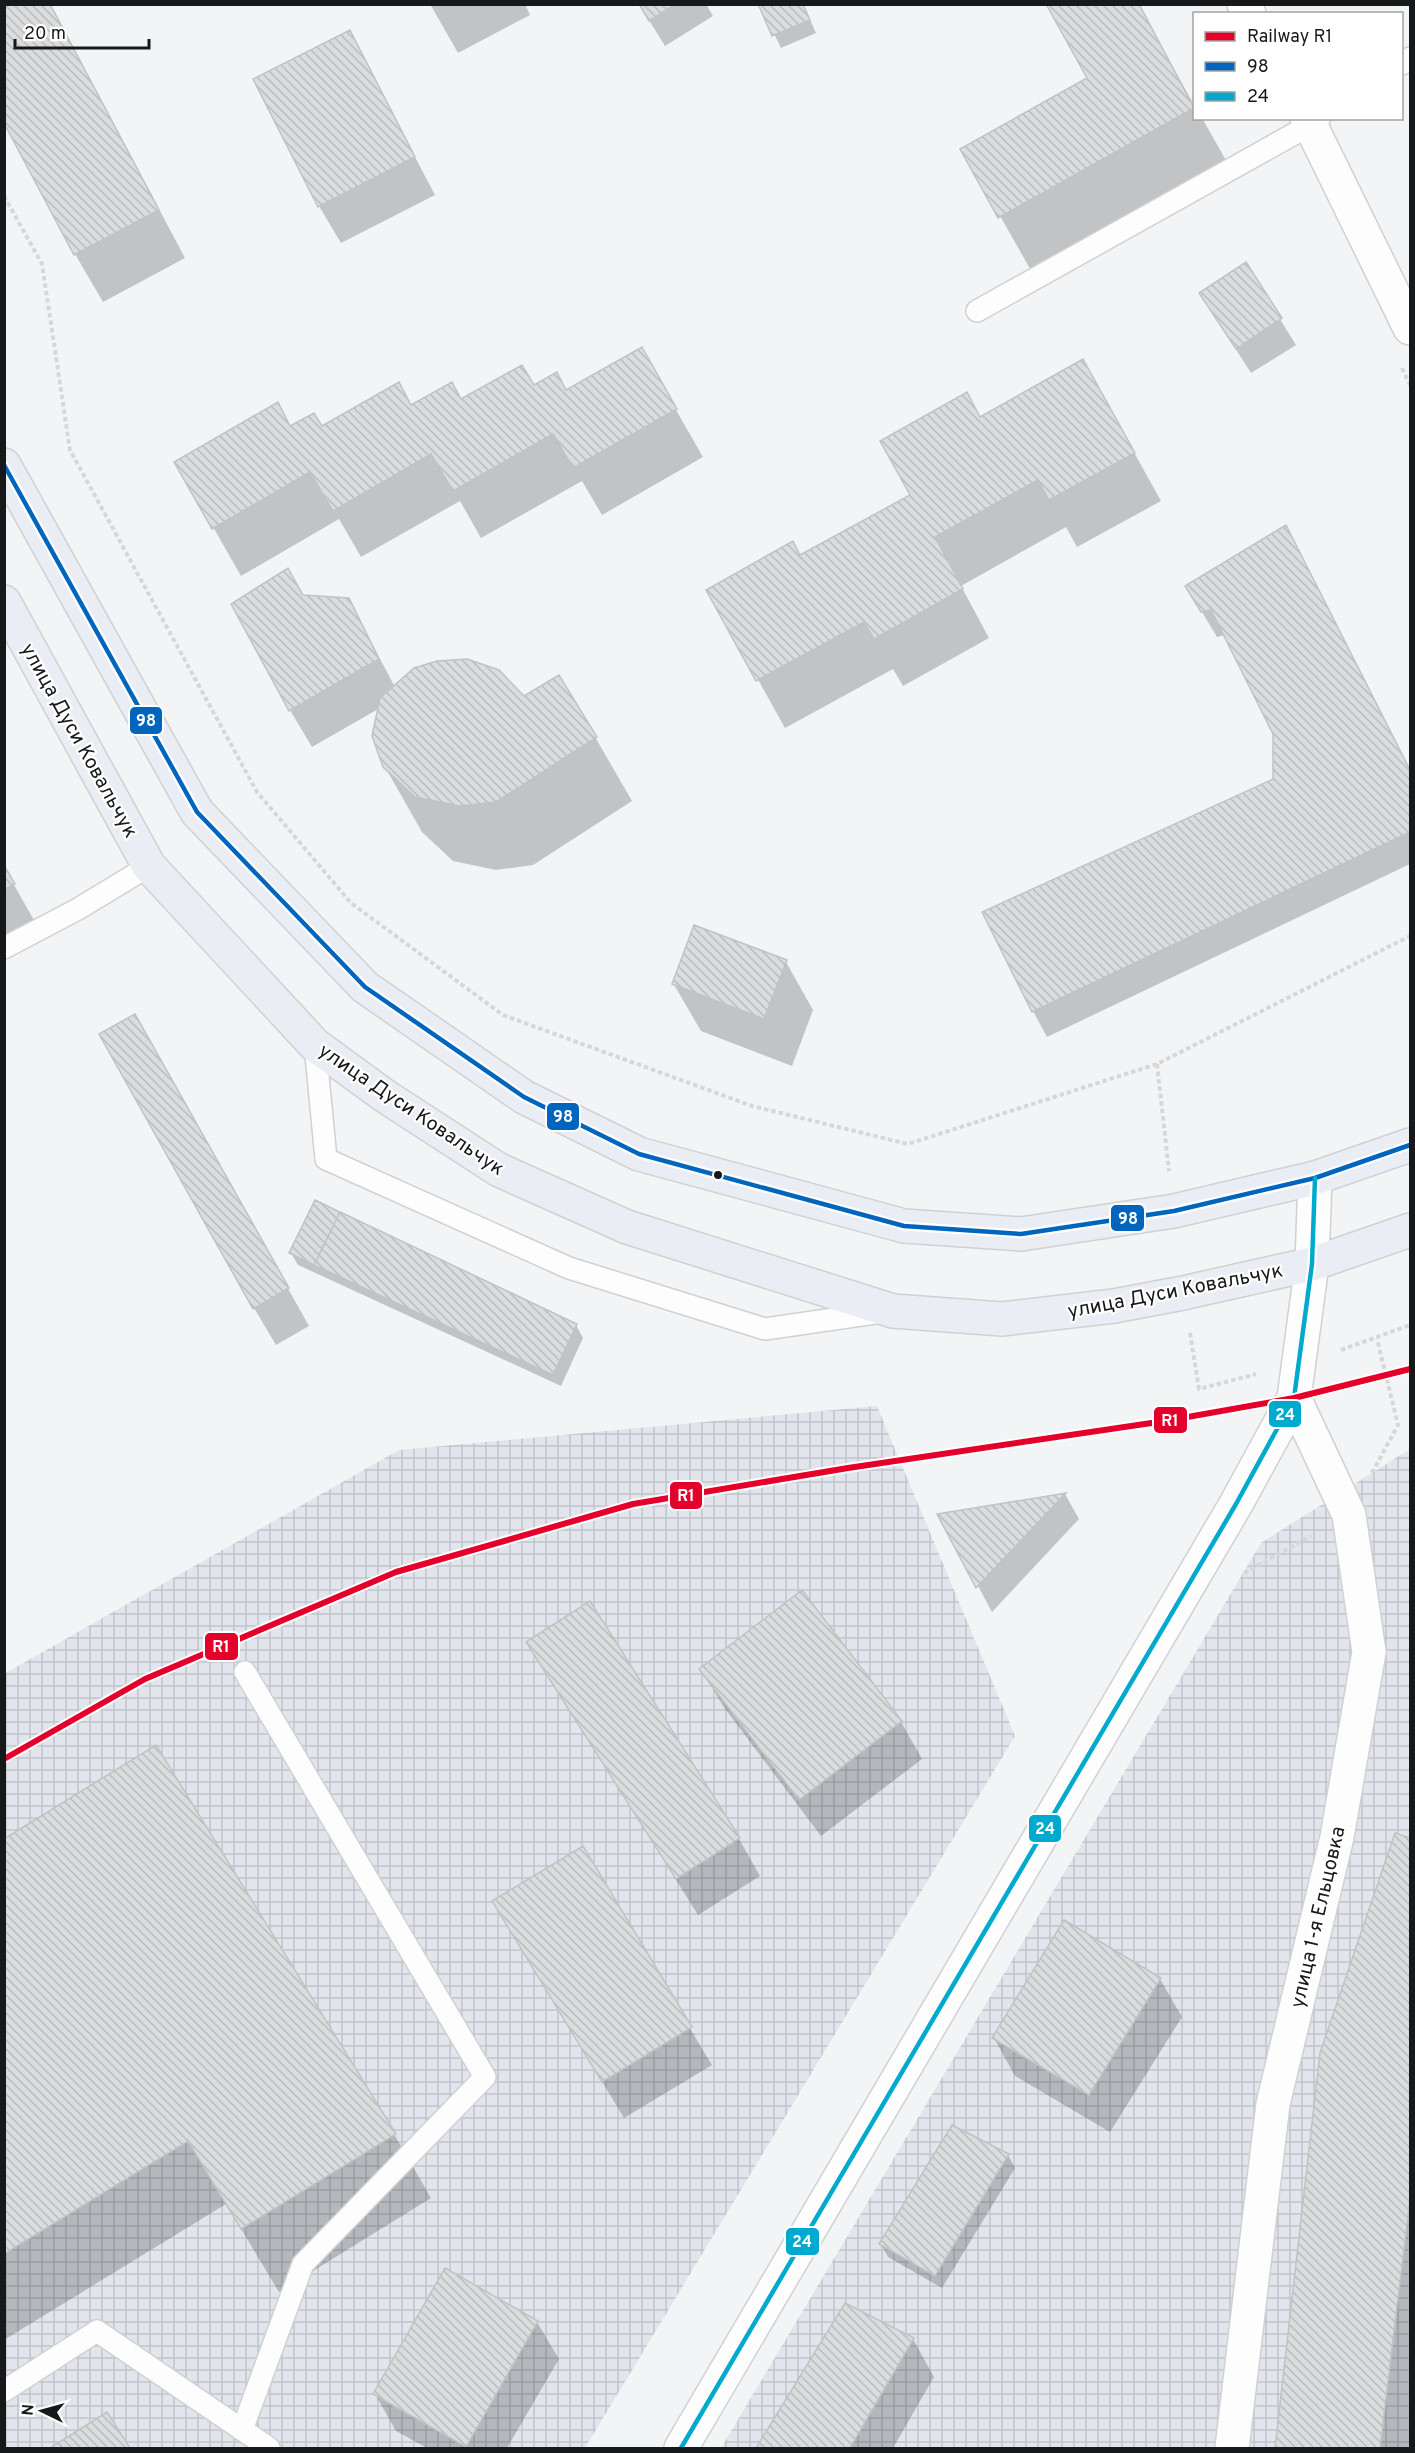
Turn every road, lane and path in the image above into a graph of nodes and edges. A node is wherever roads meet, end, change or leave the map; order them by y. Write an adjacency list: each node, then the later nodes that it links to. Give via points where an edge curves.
1 (1313, 121): 3 (lane); 4 (street)
2 (4, 196): 8 (path, via 42,264 70,450 257,792 351,903 502,1015 752,1106 908,1144 1156,1064)
3 (977, 311)
4 (1410, 328)
5 (4, 465): 12 (main road, via 197,812 365,987 524,1097 639,1154 904,1226 1021,1234 1174,1211)
6 (4, 602): 7 (main road, улица Дуси Ковальчук)
7 (149, 866): 9 (lane); 10 (main road, улица Дуси Ковальчук)
8 (1410, 936)
9 (4, 948)
10 (315, 1045): 15 (main road, улица Дуси Ковальчук, via 499,1170 627,1227); 15 (lane, via 326,1159 569,1268 765,1329)
11 (1410, 1145): 12 (main road)
12 (1315, 1178): 14 (street)
13 (1410, 1230): 14 (main road, улица Дуси Ковальчук)
14 (1312, 1264): 15 (main road, улица Дуси Ковальчук, via 1183,1293 1002,1319); 16 (street)
15 (893, 1311)
16 (1294, 1398): 21 (street, via 1230,1514); 22 (street, улица 1-я Ельцовка, via 1349,1515 1369,1652 1337,1837 1273,2104)
17 (245, 1672): 19 (lane, via 485,2077 303,2264)
18 (4, 2391): 19 (lane, via 97,2331)
19 (242, 2430): 20 (lane)
20 (269, 2448)
21 (681, 2448)
22 (1232, 2448)

